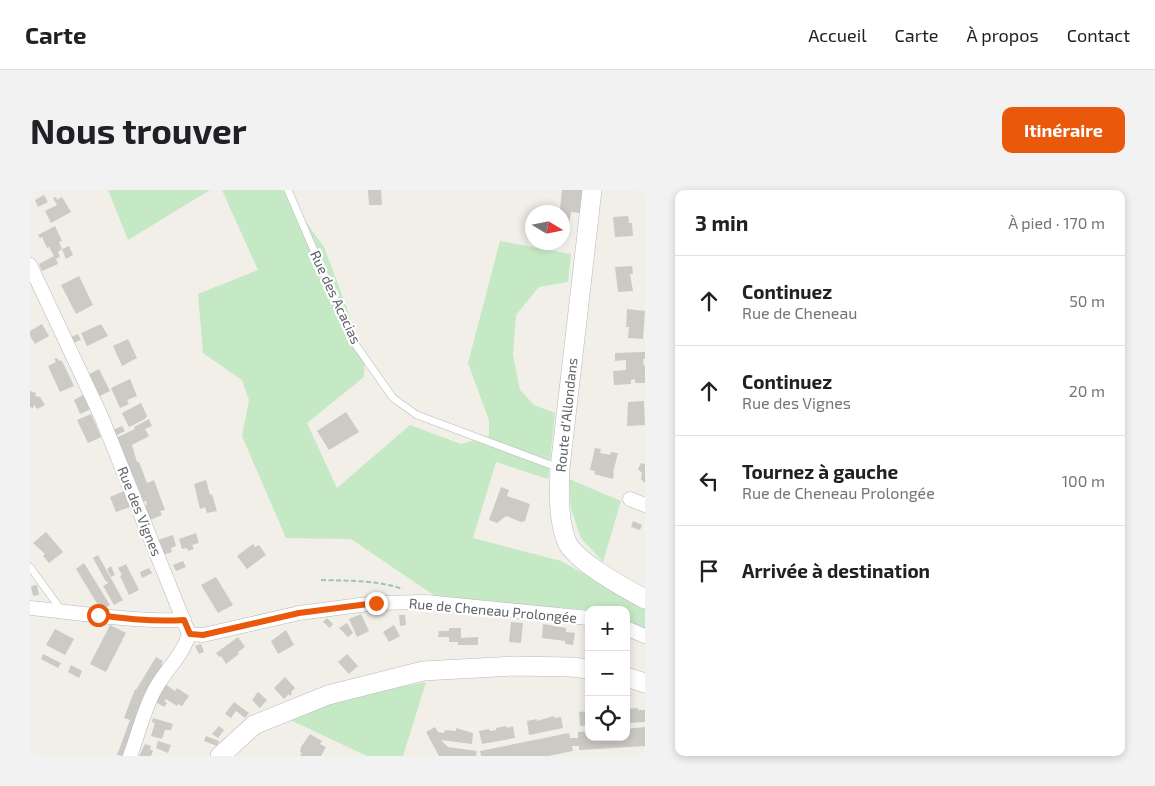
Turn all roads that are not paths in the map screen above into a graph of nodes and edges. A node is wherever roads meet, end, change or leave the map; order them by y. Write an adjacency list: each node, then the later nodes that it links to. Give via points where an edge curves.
1 (288, 190): 4 (lane, Rue des Acacias, via 353,341 393,398 417,415)
2 (592, 190): 4 (main road, Route d'Allondans)
3 (30, 265): 12 (street, Rue des Vignes, via 102,416)
4 (560, 468): 8 (main road, Route d'Allondans, via 560,510 567,542 589,566)
5 (630, 499): 6 (street)
6 (645, 505)
7 (30, 567): 10 (lane)
8 (645, 599)
9 (30, 608): 10 (street)
10 (62, 611): 12 (street, via 128,619)
11 (584, 618): 14 (street, Rue de Cheneau Prolongée, via 426,602 376,603 299,613 203,635)
12 (184, 620): 14 (street, Rue des Vignes)
13 (630, 630): 15 (street)
14 (190, 634): 19 (street, via 186,646 152,695)
15 (645, 636)
16 (585, 668): 20 (main road, via 513,666 423,671 328,695 254,725)
17 (630, 678): 18 (main road)
18 (645, 683)
19 (130, 756)
20 (220, 756)

